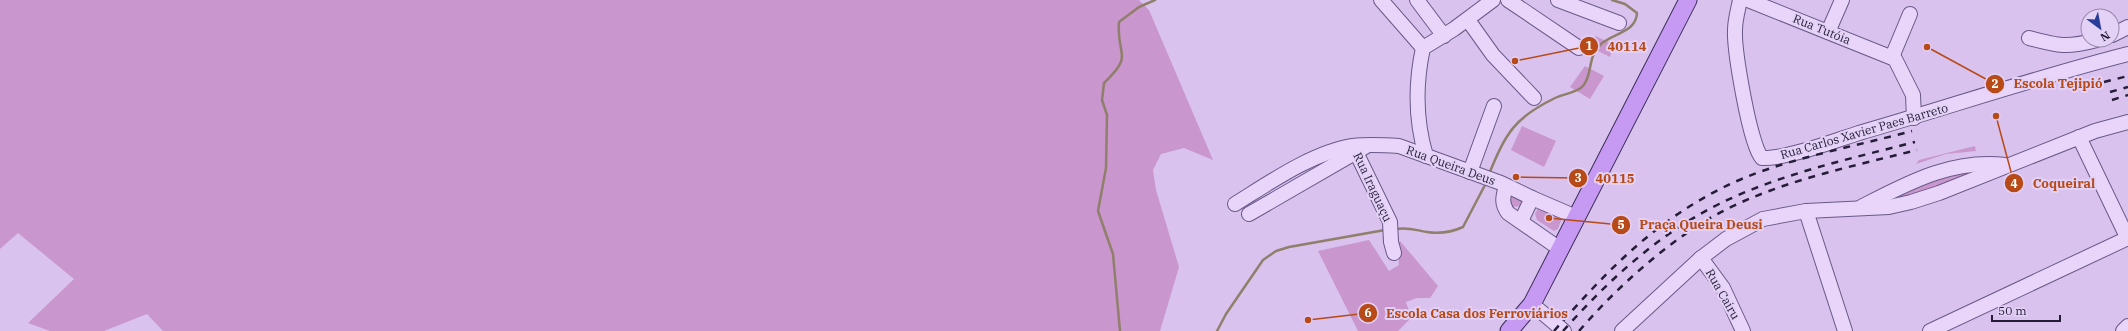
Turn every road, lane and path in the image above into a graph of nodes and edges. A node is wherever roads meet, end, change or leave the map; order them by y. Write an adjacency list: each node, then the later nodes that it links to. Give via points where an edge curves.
1 (1381, 0): 17 (street)
2 (1417, 0): 14 (street)
3 (1508, 0): 18 (street)
4 (1558, 0): 12 (street)
5 (1688, 0): 36 (main road)
6 (1740, 0): 23 (street, Rua Carlos Xavier Paes Barreto, via 1734,29 1735,47 1752,136 1762,158 1777,157)
7 (1748, 0): 13 (street, Rua Tutóia)
8 (1842, 0): 13 (street)
9 (1490, 1): 11 (street)
10 (1910, 14): 20 (street)
11 (1468, 20): 14 (street); 21 (street, via 1493,55)
12 (1618, 23)
13 (1828, 32): 20 (street, Rua Tutóia)
14 (1444, 36): 17 (street)
15 (2029, 38): 16 (street, via 2070,46)
16 (2080, 44)
17 (1424, 48): 27 (street, via 1418,71 1416,106)
18 (1579, 48)
19 (2128, 54): 23 (street, Rua Carlos Xavier Paes Barreto, via 2044,77)
20 (1894, 58): 23 (street, via 1913,95)
21 (1534, 98)
22 (1494, 106): 29 (street)
23 (1914, 118)
24 (2128, 122): 25 (street)
25 (2079, 137): 28 (street); 38 (street)
26 (1359, 148): 27 (street, Rua Queira Deus, via 1399,146); 32 (street, Rua Queira Deus, via 1322,156); 35 (street, Rua Queira Deus); 40 (street, Rua Iraguaçu, via 1391,232)
27 (1426, 156): 29 (street, Rua Queira Deus)
28 (2008, 165): 33 (street, via 1911,202 1889,207); 33 (street, via 1985,162 1953,167 1906,185)
29 (1476, 174): 30 (street, Rua Queira Deus)
30 (1503, 184): 31 (street, Rua Queira Deus); 37 (street, via 1503,206 1508,213)
31 (1532, 198): 36 (street, Rua Queira Deus); 37 (street)
32 (1235, 204)
33 (1856, 209): 34 (street)
34 (1806, 211): 41 (street, via 1763,219 1726,239); 48 (street)
35 (1249, 214)
36 (1576, 217): 39 (main road)
37 (1521, 221): 39 (street)
38 (2128, 239): 49 (street)
39 (1560, 248): 42 (main road)
40 (1394, 253)
41 (1701, 258): 44 (street); 47 (street, Rua Cairu, via 1723,288)
42 (1532, 304): 45 (main road); 46 (street)
43 (2128, 326): 50 (street)
44 (1628, 329)
45 (1509, 331)
46 (1564, 331)
47 (1743, 331)
48 (1846, 331)
49 (1930, 331)
50 (2122, 331)

